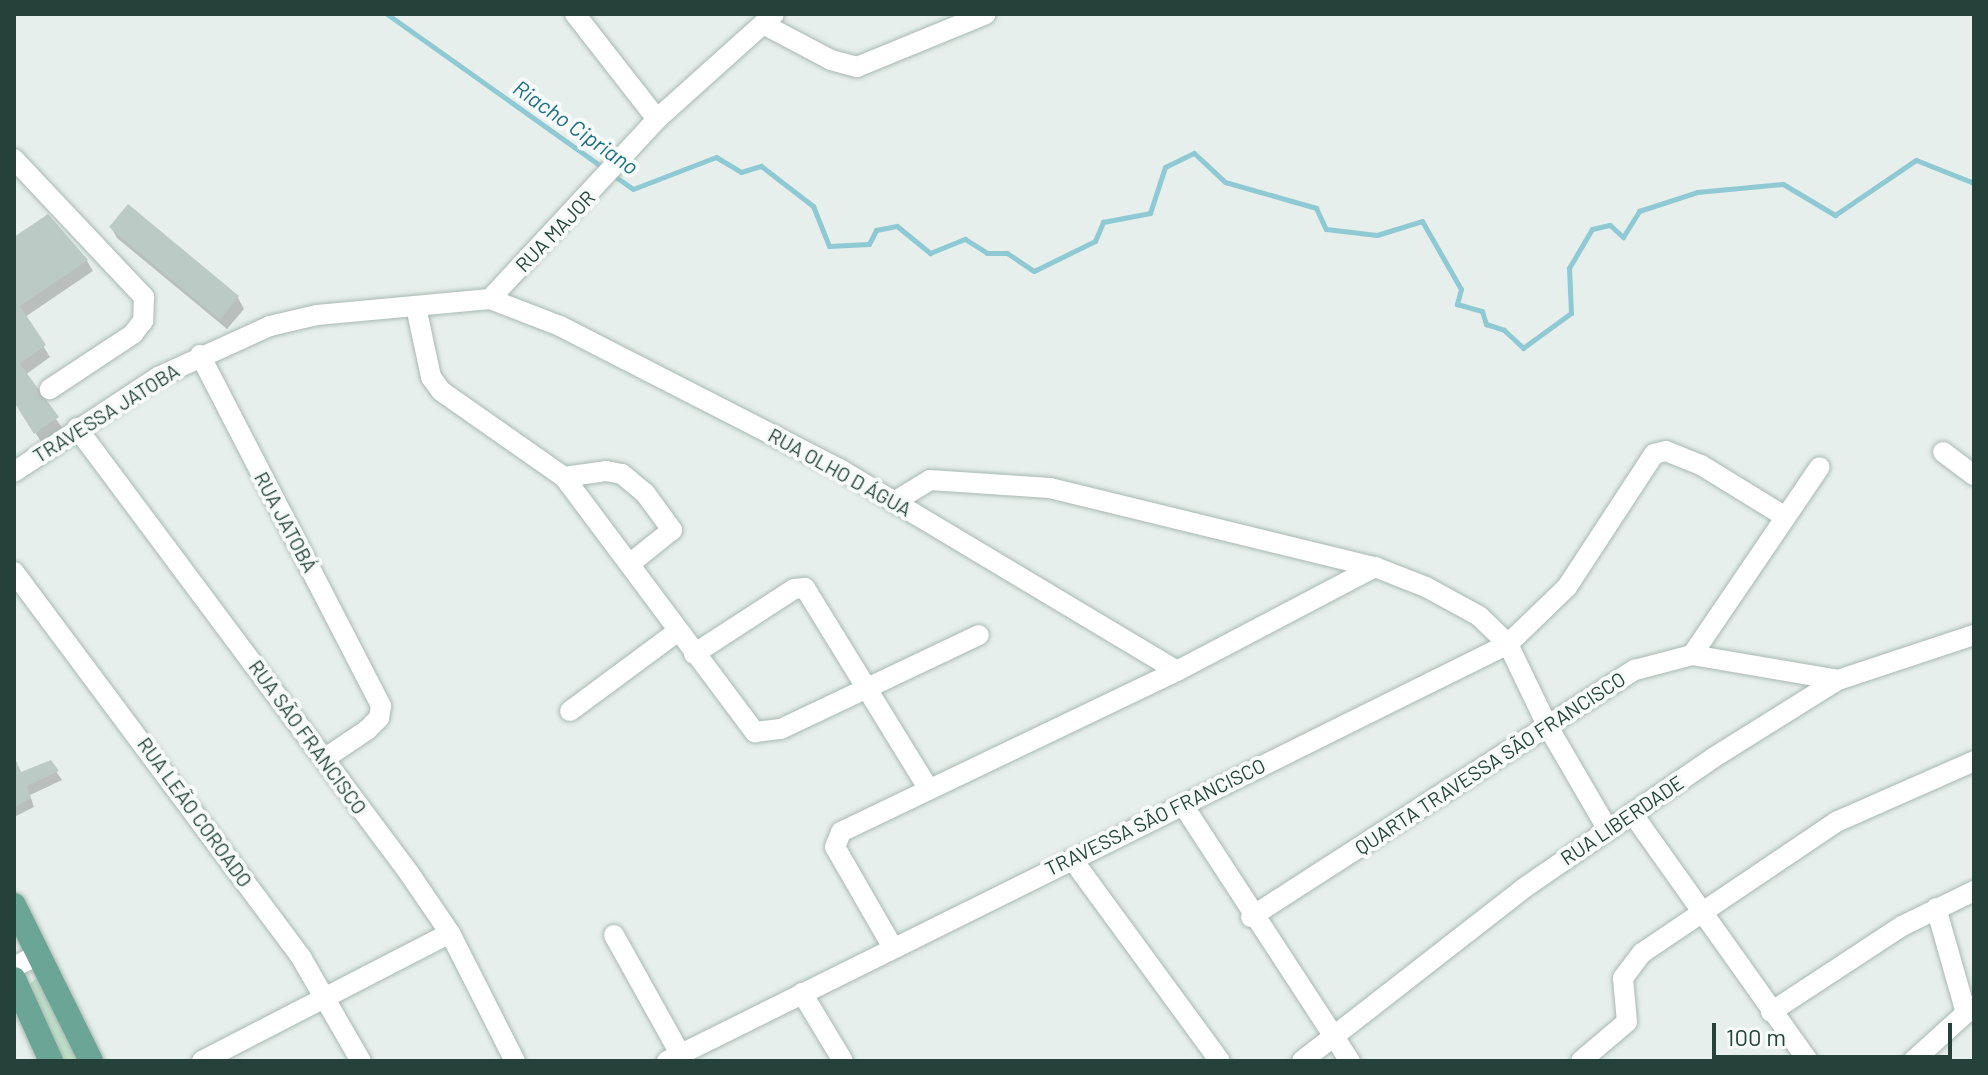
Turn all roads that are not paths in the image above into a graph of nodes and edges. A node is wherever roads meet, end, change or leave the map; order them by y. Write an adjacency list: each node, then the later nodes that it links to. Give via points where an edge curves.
1 (575, 14): 4 (street)
2 (986, 14): 3 (street, via 857,67 831,60)
3 (769, 19): 4 (street, RUA MAJOR)
4 (657, 119): 6 (street, RUA MAJOR)
5 (14, 159): 9 (street, via 144,297 143,321 133,334)
6 (490, 299): 7 (street, TRAVESSA JATOBA); 16 (street, RUA OLHO D ÁGUA, via 608,350)
7 (416, 307): 8 (street, TRAVESSA JATOBA, via 295,319); 15 (street, via 431,377 441,391)
8 (200, 355): 10 (street, TRAVESSA JATOBA); 32 (street, RUA JATOBÁ, via 381,706 379,718)
9 (50, 389)
10 (77, 428): 13 (street, TRAVESSA JATOBA); 32 (street, RUA SÃO FRANCISCO)
11 (1943, 452): 14 (street)
12 (1820, 467): 17 (street)
13 (14, 472)
14 (1974, 475)
15 (564, 477): 18 (street); 18 (street, via 622,474 645,493 672,530)
16 (894, 502): 19 (street, via 930,480 1050,488); 27 (street, RUA OLHO D ÁGUA)
17 (1784, 516): 24 (street, TRAVESSA SÃO FRANCISCO, via 1701,465 1666,451 1654,454 1560,596); 26 (street)
18 (632, 562): 21 (street)
19 (1375, 567): 24 (street, via 1457,602); 27 (street)
20 (14, 572): 51 (street, RUA LEÃO COROADO, via 223,849)
21 (678, 631): 25 (street); 30 (street)
22 (979, 635): 29 (street)
23 (1974, 635): 28 (street, RUA LIBERDADE)
24 (1508, 644): 31 (street); 35 (street, TRAVESSA SÃO FRANCISCO)
25 (694, 654): 29 (street, via 748,725 761,734); 29 (street, via 802,587)
26 (1692, 655): 28 (street, QUARTA TRAVESSA SÃO FRANCISCO); 31 (street, QUARTA TRAVESSA SÃO FRANCISCO, via 1635,670)
27 (1177, 671): 34 (street)
28 (1838, 680): 36 (street, RUA LIBERDADE)
29 (870, 688): 34 (street)
30 (570, 711)
31 (1547, 725): 37 (street); 43 (street, QUARTA TRAVESSA SÃO FRANCISCO)
32 (324, 759): 44 (street, RUA SÃO FRANCISCO)
33 (1974, 761): 42 (street, via 1836,822)
34 (928, 788): 46 (street, via 836,838 835,847)
35 (1183, 805): 38 (street, TRAVESSA SÃO FRANCISCO); 43 (street)
36 (1632, 813): 37 (street, RUA LIBERDADE); 42 (street)
37 (1607, 828): 53 (street, RUA LIBERDADE)
38 (1072, 859): 46 (street, TRAVESSA SÃO FRANCISCO); 62 (street)
39 (1974, 891): 41 (street)
40 (14, 905): 47 (main road)
41 (1936, 908): 52 (street); 66 (street, via 1966,1013)
42 (1698, 912): 52 (street); 65 (street, via 1625,971 1627,1022)
43 (1251, 917): 53 (street)
44 (450, 933): 51 (street); 60 (street, RUA SÃO FRANCISCO)
45 (614, 935): 54 (street)
46 (892, 946): 50 (street, TRAVESSA SÃO FRANCISCO)
47 (38, 955): 48 (street); 57 (main road)
48 (14, 967)
49 (14, 979): 56 (main road)
50 (802, 993): 54 (street, TRAVESSA SÃO FRANCISCO); 61 (street)
51 (328, 999): 58 (street); 59 (street, RUA LEÃO COROADO)
52 (1771, 1012): 55 (street)
53 (1333, 1037): 63 (street, RUA LIBERDADE); 64 (street)
54 (677, 1059)
55 (1805, 1060)
56 (51, 1061)
57 (91, 1061)
58 (202, 1061)
59 (361, 1061)
60 (515, 1061)
61 (843, 1061)
62 (1220, 1061)
63 (1302, 1061)
64 (1350, 1061)
65 (1581, 1061)
66 (1913, 1061)

